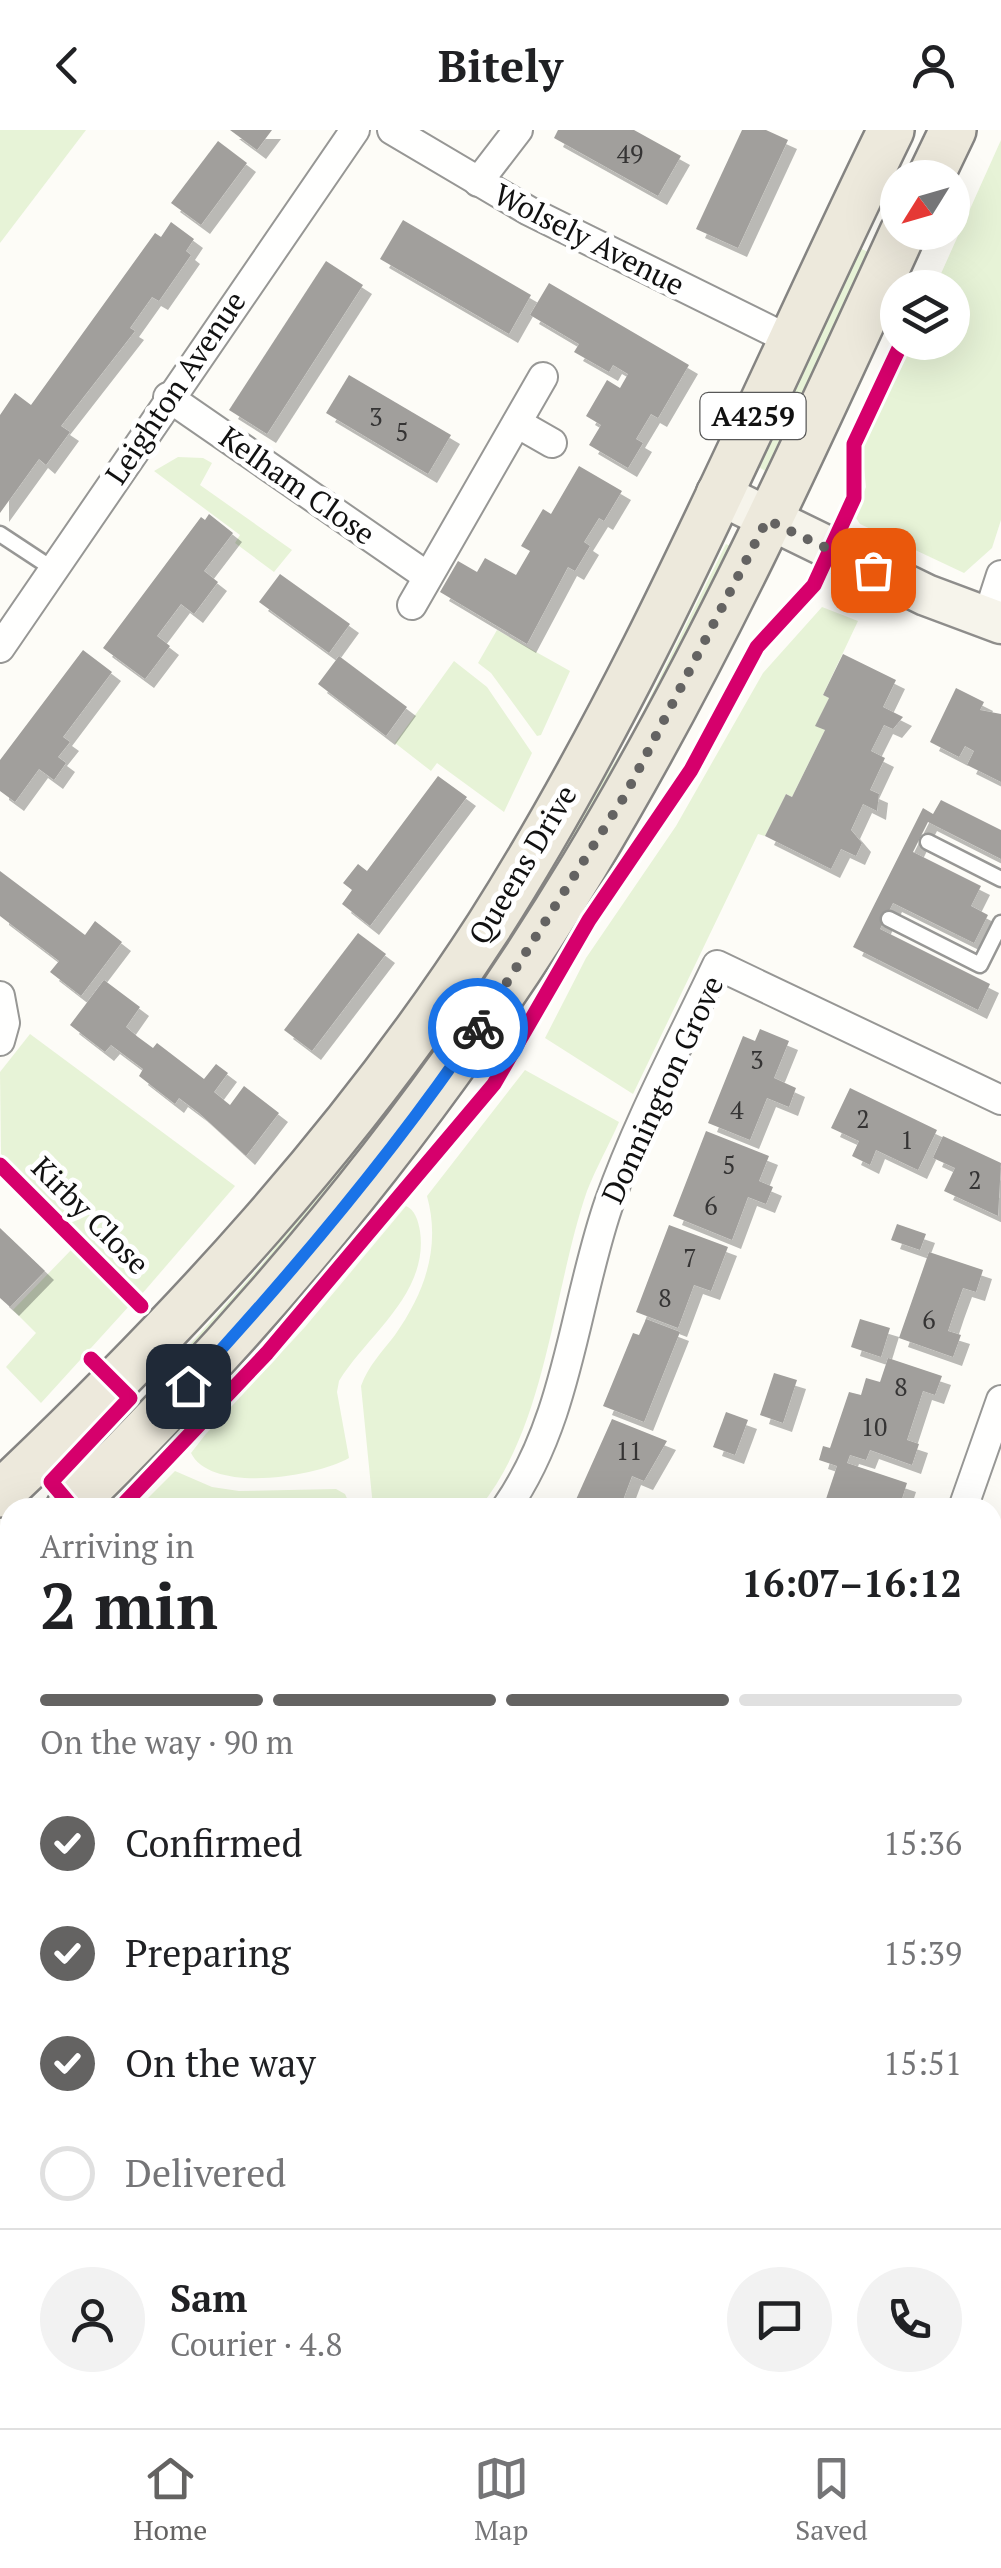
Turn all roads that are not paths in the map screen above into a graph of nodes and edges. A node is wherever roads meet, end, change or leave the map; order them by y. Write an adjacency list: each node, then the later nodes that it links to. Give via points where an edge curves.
1 (354, 130): 11 (street, Leighton Avenue)
2 (392, 130): 7 (street, Wolsely Avenue)
3 (518, 130): 7 (street)
4 (891, 130): 9 (main road, Queens Drive / A4259)
5 (953, 130): 6 (main road)
6 (939, 160)
7 (478, 182): 9 (street, Wolsely Avenue)
8 (894, 250): 15 (main road, Queens Drive / A4259)
9 (790, 340): 14 (main road, Queens Drive / A4259)
10 (543, 377): 12 (street)
11 (168, 397): 17 (street, Leighton Avenue); 19 (street, Kelham Close)
12 (517, 423): 13 (street); 19 (street)
13 (552, 443)
14 (717, 492): 15 (street); 31 (main road, Queens Drive / A4259, via 557,812 433,1008 242,1252)
15 (767, 520): 21 (street); 32 (main road, Queens Drive / A4259, via 618,808 470,1039 282,1282)
16 (0, 534): 17 (lane)
17 (53, 569): 22 (street, Leighton Avenue)
18 (1001, 575): 21 (street)
19 (427, 576): 20 (street)
20 (412, 604)
21 (994, 620)
22 (0, 648)
23 (928, 842): 24 (lane)
24 (1001, 879)
25 (889, 919): 26 (lane, via 980,965)
26 (1001, 922)
27 (0, 996): 28 (street)
28 (0, 1041)
29 (1001, 1100): 33 (street, Donnington Grove, via 716,964 625,1162 546,1428)
30 (1000, 1407): 34 (street)
31 (0, 1494)
32 (79, 1498)
33 (512, 1498)
34 (967, 1498)

